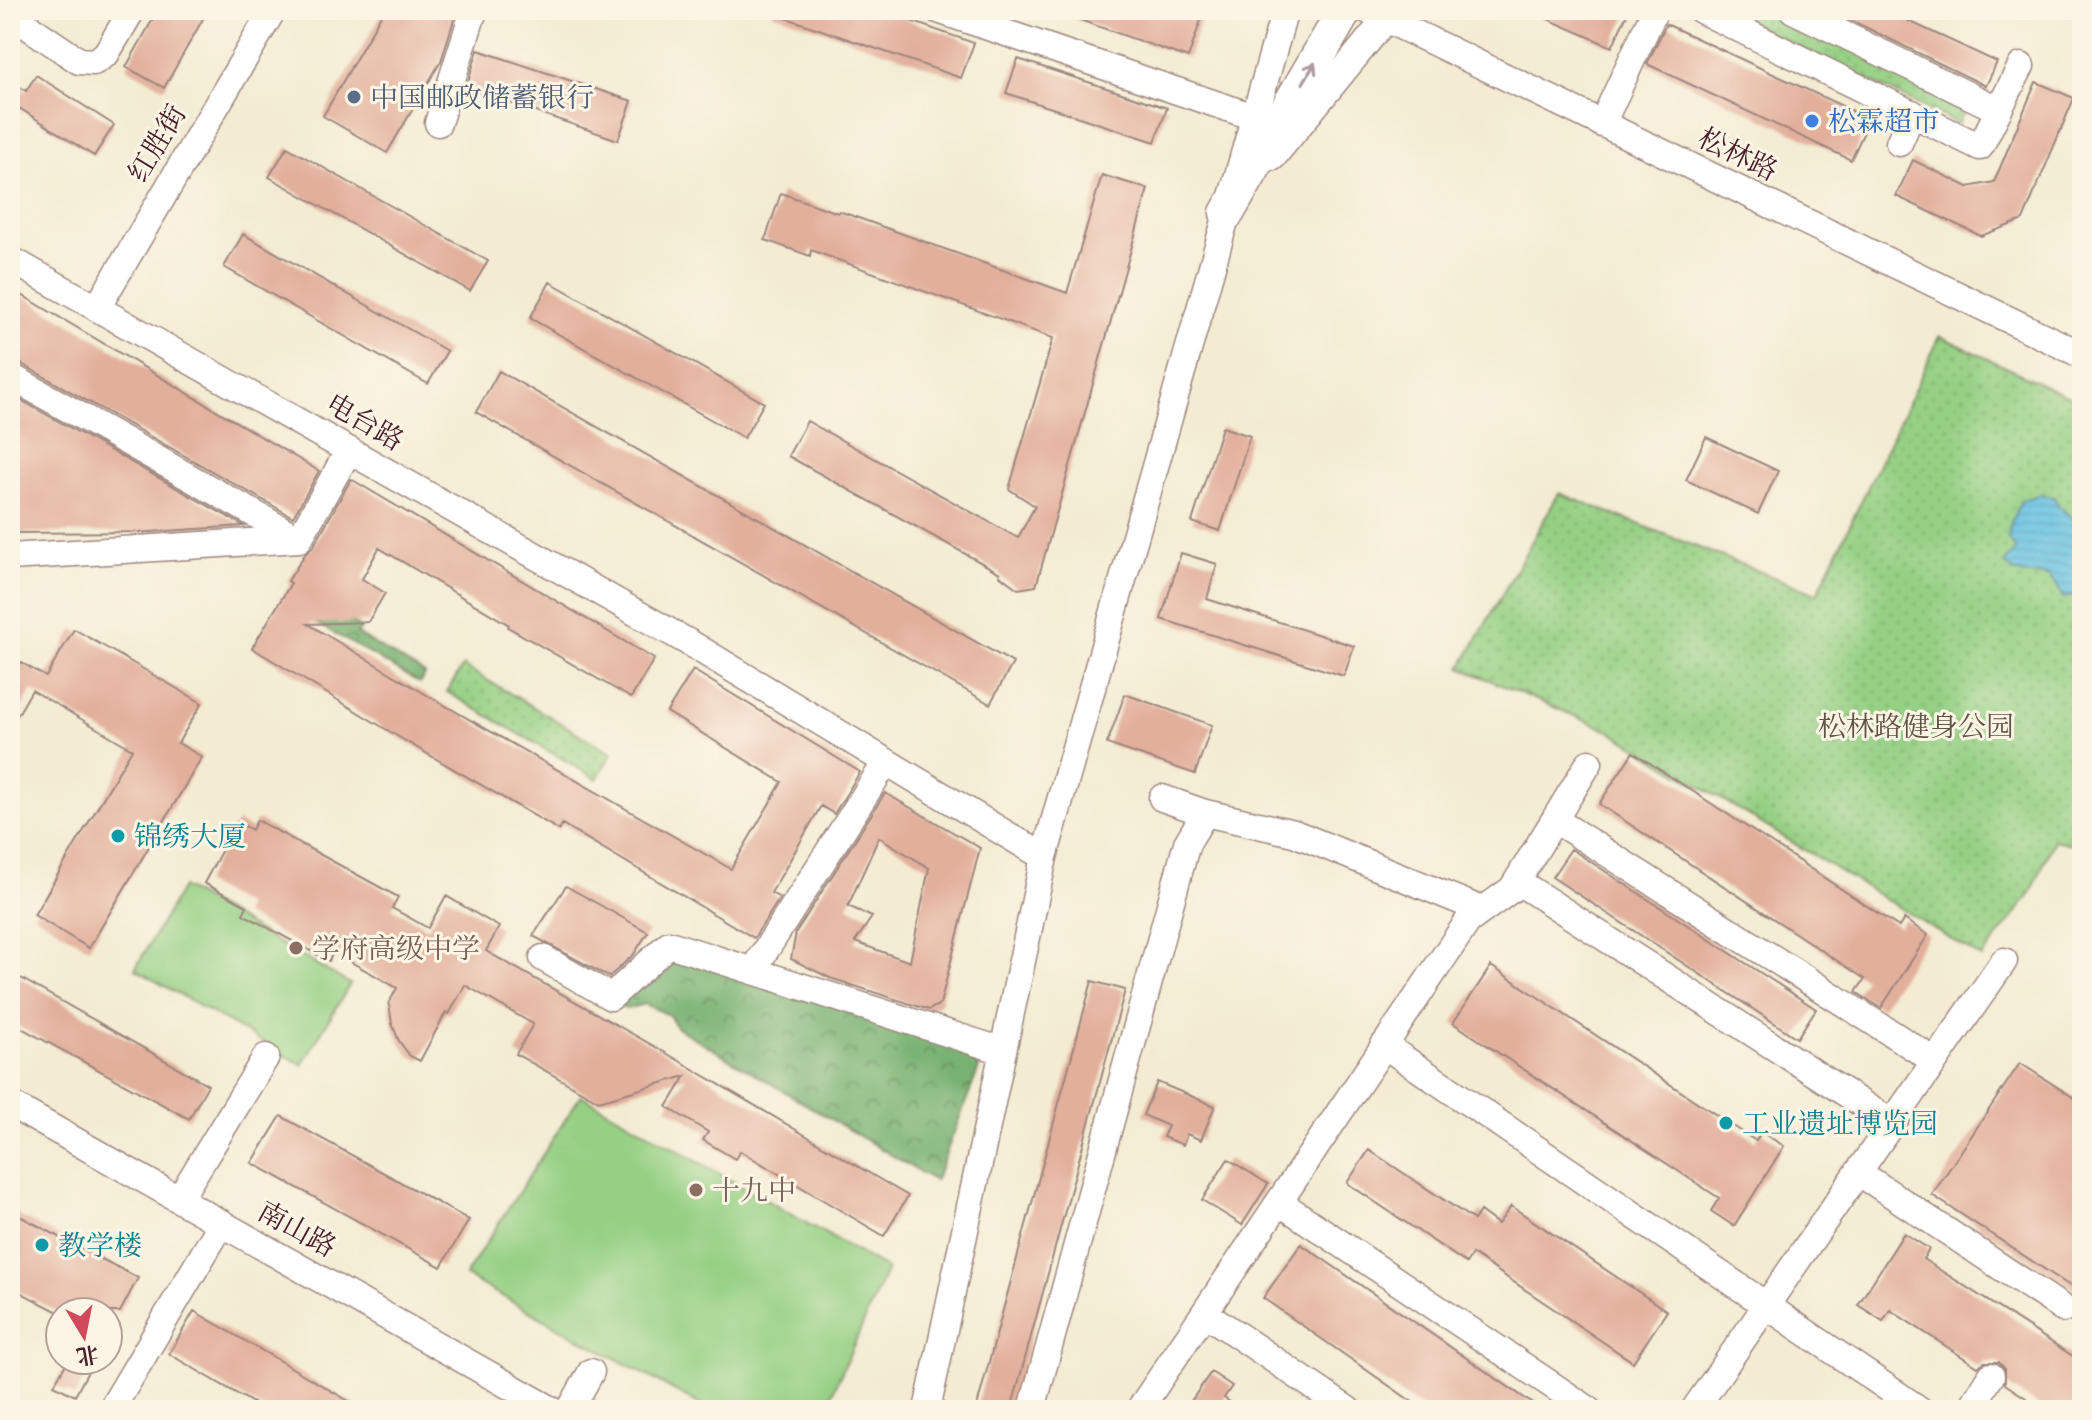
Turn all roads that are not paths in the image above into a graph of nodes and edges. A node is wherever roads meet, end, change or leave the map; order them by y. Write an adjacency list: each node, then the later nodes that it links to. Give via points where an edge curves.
1 (132, 10): 11 (street, via 106,54 94,62 79,61)
2 (273, 10): 21 (street, 红胜街)
3 (474, 10): 16 (street)
4 (938, 10): 15 (street)
5 (1285, 10): 15 (street)
6 (1345, 10): 19 (main road, one-way to 6)
7 (1655, 10): 17 (street)
8 (1701, 10): 14 (street)
9 (1793, 10): 13 (street)
10 (1381, 13): 17 (street, 松林路); 19 (street)
11 (10, 14)
12 (2021, 66): 13 (street)
13 (1999, 110): 14 (street, via 1980,147)
14 (1912, 113): 18 (street)
15 (1254, 117): 19 (street)
16 (438, 123)
17 (1602, 124): 22 (street, 松林路)
18 (1899, 143)
19 (1227, 213): 32 (street)
20 (10, 259): 21 (street, 电台路)
21 (97, 308): 24 (street, 电台路)
22 (2082, 355)
23 (10, 376): 25 (street)
24 (349, 450): 25 (street); 27 (street, 电台路, via 688,642)
25 (299, 539): 26 (street)
26 (10, 557)
27 (886, 762): 32 (street, 电台路); 37 (street)
28 (1589, 763): 31 (street)
29 (1162, 798): 30 (street)
30 (1205, 813): 34 (street, via 1294,833); 57 (street, via 1187,843)
31 (1555, 820): 33 (street); 41 (street)
32 (1044, 857): 39 (street)
33 (1517, 881): 34 (street); 43 (street)
34 (1482, 910): 38 (street, via 1468,921)
35 (543, 958): 37 (street, via 611,997 669,944)
36 (2004, 961): 41 (street)
37 (753, 970): 39 (street)
38 (1384, 1045): 46 (street); 48 (street)
39 (1003, 1051): 56 (street)
40 (266, 1057): 45 (street)
41 (1935, 1061): 43 (street)
42 (10, 1104): 45 (street, 南山路)
43 (1892, 1123): 44 (street)
44 (1858, 1172): 48 (street); 49 (street)
45 (179, 1199): 47 (street, 南山路)
46 (1279, 1202): 50 (street); 60 (street)
47 (222, 1223): 53 (street); 54 (street, 南山路)
48 (1766, 1305): 61 (street); 62 (street)
49 (2064, 1309)
50 (1205, 1313): 58 (street); 59 (street)
51 (591, 1372): 55 (street)
52 (1991, 1376): 63 (street)
53 (111, 1410)
54 (552, 1410)
55 (570, 1410)
56 (927, 1410)
57 (1035, 1410)
58 (1139, 1410)
59 (1348, 1410)
60 (1589, 1410)
61 (1694, 1410)
62 (1920, 1410)
63 (1970, 1410)

